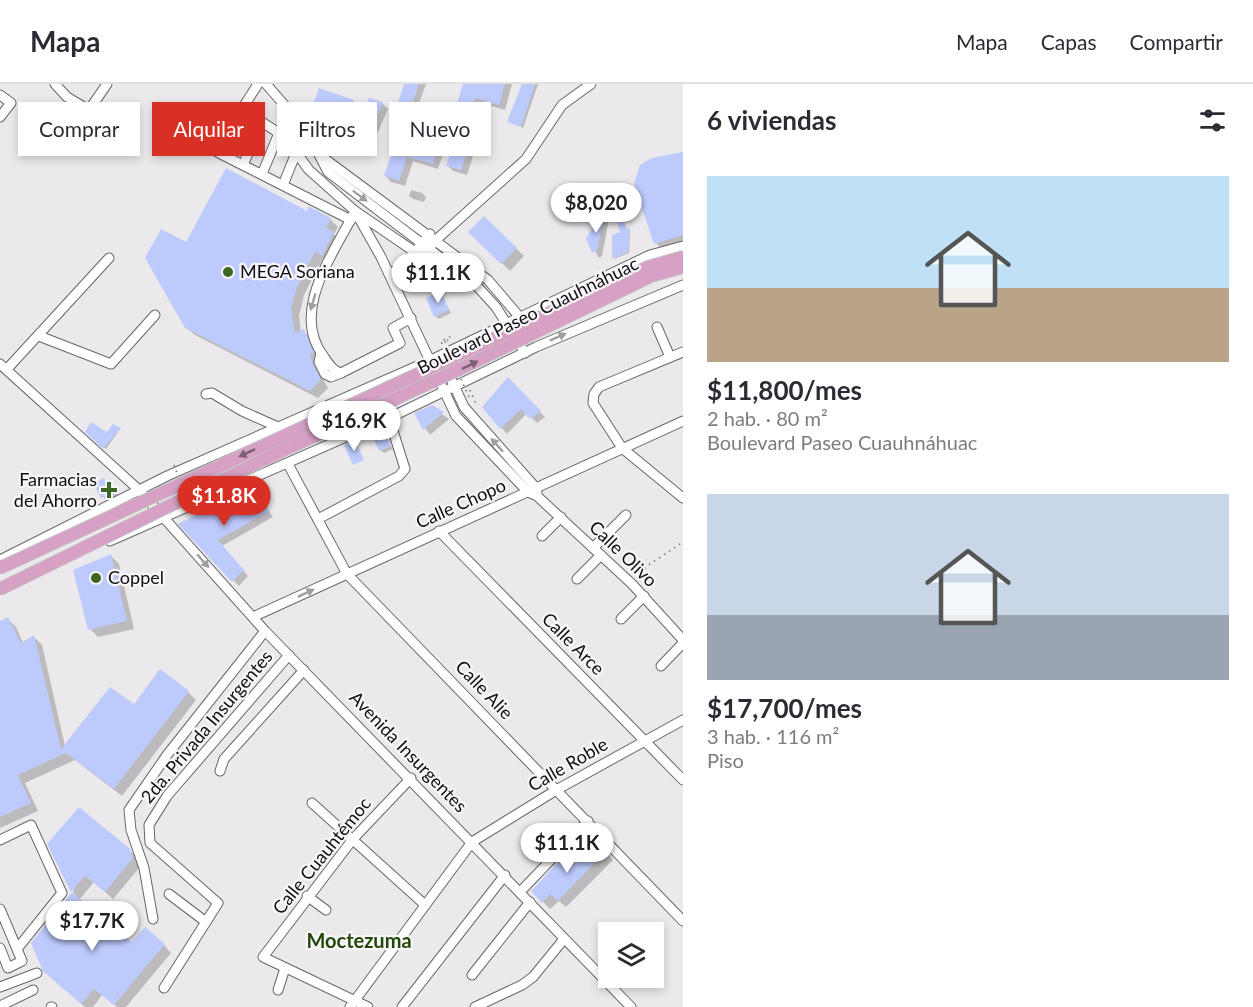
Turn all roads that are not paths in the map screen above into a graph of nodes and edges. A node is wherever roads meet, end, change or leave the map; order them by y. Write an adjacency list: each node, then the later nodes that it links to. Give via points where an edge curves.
1 (55, 84): 2 (street, via 67,97 89,110)
2 (106, 84)
3 (258, 84): 7 (street)
4 (266, 84): 8 (street)
5 (590, 85): 21 (street, via 562,105 526,159)
6 (0, 95): 9 (street, via 11,103)
7 (246, 102)
8 (282, 102)
9 (0, 117)
10 (277, 138): 18 (street)
11 (225, 156): 17 (street)
12 (247, 156): 17 (street)
13 (295, 156): 19 (street)
14 (299, 156): 20 (street)
15 (320, 156): 22 (street, one-way to 22, via 328,172)
16 (321, 156): 21 (street)
17 (243, 165): 18 (street)
18 (262, 174): 19 (street)
19 (283, 185): 20 (street)
20 (353, 215): 22 (street, via 415,252); 27 (street, Calle Olivo); 31 (street, one-way to 31, via 310,308 310,330 321,353 341,373 400,343 393,328)
21 (436, 238): 22 (street); 30 (street, via 488,280)
22 (426, 245): 27 (street, via 420,260); 32 (street, via 475,284)
23 (683, 246): 30 (street, Boulevard Paseo Cuauhnáhuac, via 650,255)
24 (683, 256): 66 (main road, Boulevard Paseo Cuauhnáhuac, one-way to 66, bridge, via 648,267)
25 (109, 258): 34 (street)
26 (683, 267): 69 (main road, Boulevard Paseo Cuauhnáhuac, one-way to 26, bridge, via 269,457 651,276)
27 (389, 274): 31 (street, Calle Olivo)
28 (683, 285): 35 (street, Boulevard Paseo Cuauhnáhuac, one-way to 28)
29 (155, 315): 34 (street, via 111,364)
30 (520, 316): 32 (street, Boulevard Paseo Cuauhnáhuac); 35 (street)
31 (411, 318): 40 (street, Calle Olivo)
32 (507, 323): 37 (street); 38 (street, Boulevard Paseo Cuauhnáhuac)
33 (657, 327): 39 (street)
34 (39, 336): 41 (street)
35 (536, 347): 37 (street, Boulevard Paseo Cuauhnáhuac)
36 (683, 352): 39 (street)
37 (525, 353): 42 (street, Boulevard Paseo Cuauhnáhuac)
38 (441, 355): 40 (street, Boulevard Paseo Cuauhnáhuac); 42 (street, Calle Olivo)
39 (670, 357): 47 (street, via 599,387 594,394 593,403)
40 (431, 360): 42 (street, Calle Olivo); 46 (street, Boulevard Paseo Cuauhnáhuac)
41 (4, 367): 50 (street, Avenida Insurgentes)
42 (450, 390): 44 (street, Boulevard Paseo Cuauhnáhuac); 52 (street, Calle Olivo)
43 (206, 394): 46 (street, via 212,393)
44 (389, 418): 49 (street, Boulevard Paseo Cuauhnáhuac); 59 (street, via 405,469 399,476)
45 (683, 421): 47 (street, Calle Chopo)
46 (278, 427): 48 (street, Boulevard Paseo Cuauhnáhuac)
47 (622, 448): 52 (street, Calle Chopo); 53 (street)
48 (204, 460): 50 (street, Boulevard Paseo Cuauhnáhuac); 51 (street)
49 (288, 464): 51 (street, Boulevard Paseo Cuauhnáhuac); 59 (street, Calle Alie)
50 (139, 490): 54 (street, Boulevard Paseo Cuauhnáhuac); 55 (street, via 141,506); 57 (street, Avenida Insurgentes)
51 (219, 492): 57 (street, Boulevard Paseo Cuauhnáhuac)
52 (534, 492): 58 (street, Calle Olivo); 61 (street, Calle Chopo)
53 (683, 498)
54 (119, 500): 55 (street); 65 (street, Boulevard Paseo Cuauhnáhuac)
55 (125, 513): 60 (street)
56 (626, 515): 63 (street)
57 (165, 517): 60 (street, Boulevard Paseo Cuauhnáhuac); 71 (street, Avenida Insurgentes, one-way to 71)
58 (561, 517): 62 (street); 63 (street, Calle Olivo)
59 (318, 519): 67 (street, Calle Alie)
60 (133, 531): 69 (street, Boulevard Paseo Cuauhnáhuac)
61 (439, 531): 67 (street, Calle Chopo); 79 (street, Calle Arce)
62 (542, 536)
63 (592, 548): 64 (street, Calle Olivo)
64 (601, 555): 68 (street); 70 (street, Calle Olivo)
65 (0, 560)
66 (0, 568)
67 (347, 574): 71 (street, Calle Chopo, one-way to 67); 83 (street, Calle Alie)
68 (576, 579)
69 (0, 591)
70 (644, 596): 72 (street); 74 (street, Calle Olivo)
71 (253, 617): 73 (street, Avenida Insurgentes)
72 (621, 620)
73 (265, 631): 75 (street, Avenida Insurgentes); 97 (street, via 167,755 129,810)
74 (683, 642): 76 (street)
75 (289, 655): 77 (street, Avenida Insurgentes); 99 (street, 2da. Privada Insurgentes, via 167,796 149,825 150,843 219,903)
76 (661, 666)
77 (304, 670): 80 (street, via 224,759); 81 (street, Avenida Insurgentes)
78 (683, 720): 79 (street, Calle Roble)
79 (645, 740): 82 (street, Calle Arce); 83 (street, Calle Roble)
80 (220, 771)
81 (411, 778): 86 (street, Calle Cuauhtémoc); 88 (street, Avenida Insurgentes)
82 (683, 780)
83 (558, 789): 85 (street, Calle Alie); 88 (street, Calle Roble)
84 (312, 804): 86 (street)
85 (588, 821): 90 (street); 98 (street, Calle Alie)
86 (353, 839): 92 (street, Calle Cuauhtémoc); 94 (street)
87 (0, 840): 102 (street, via 31,825 62,893)
88 (472, 842): 89 (street, Avenida Insurgentes); 94 (street)
89 (505, 875): 90 (street, Avenida Insurgentes); 113 (street)
90 (520, 892): 93 (street, Avenida Insurgentes)
91 (169, 894): 99 (street)
92 (308, 896): 96 (street); 103 (street, Calle Cuauhtémoc, via 263,957)
93 (530, 902): 100 (street, Avenida Insurgentes); 105 (street)
94 (424, 904): 110 (street)
95 (0, 909): 102 (street)
96 (326, 910)
97 (153, 919)
98 (683, 921)
99 (206, 922): 107 (street, 2da. Privada Insurgentes)
100 (564, 939): 114 (street, via 533,977); 115 (street, Avenida Insurgentes)
101 (0, 948): 102 (street, via 8,968 22,961)
102 (17, 949)
103 (285, 968): 109 (street); 110 (street)
104 (37, 973): 106 (street)
105 (472, 975)
106 (0, 987)
107 (164, 988)
108 (33, 990): 111 (street)
109 (278, 990)
110 (353, 1003): 112 (street)
111 (0, 1006)
112 (368, 1007)
113 (402, 1007)
114 (475, 1007)
115 (631, 1007)

